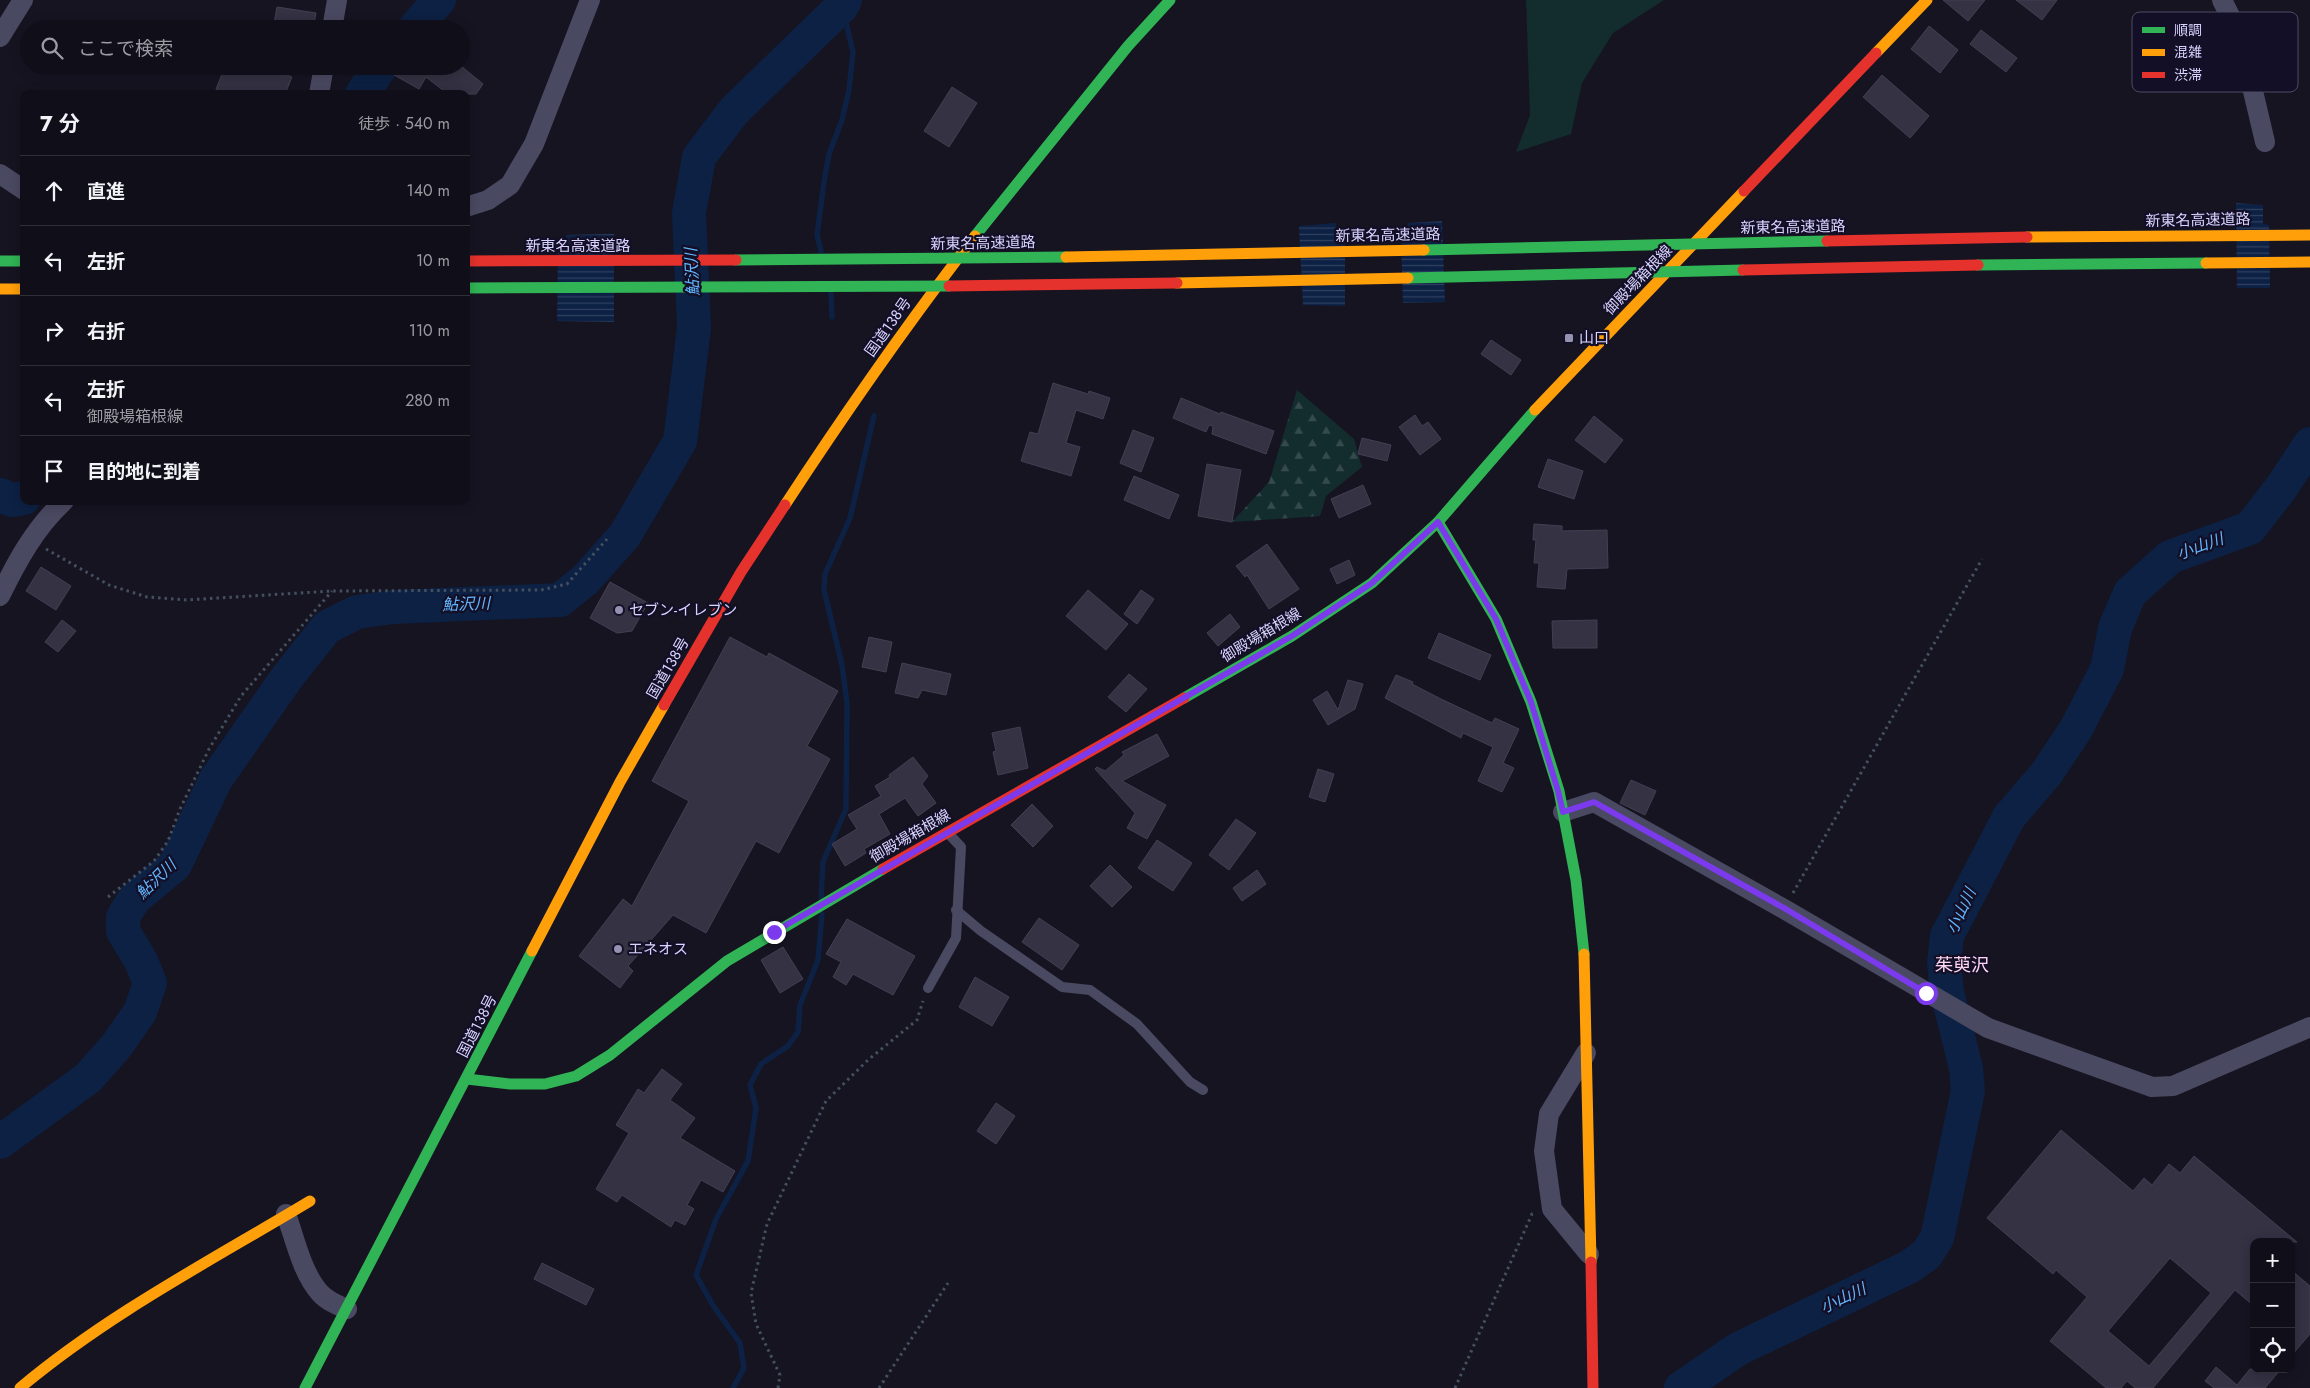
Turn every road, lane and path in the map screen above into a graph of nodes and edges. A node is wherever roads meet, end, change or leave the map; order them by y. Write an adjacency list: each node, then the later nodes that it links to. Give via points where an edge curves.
1 (23, 0): 9 (street)
2 (338, 0): 8 (street)
3 (590, 0): 16 (street, via 534,144 510,185 488,200)
4 (1170, 0): 40 (main road, 国道138号, via 1020,178 919,309 830,436 741,572 620,782)
5 (1927, 0): 26 (main road, 御殿場箱根線, via 1551,392)
6 (2222, 0): 7 (street)
7 (2228, 12)
8 (334, 20)
9 (0, 37)
10 (322, 75): 11 (street)
11 (320, 90)
12 (2253, 92): 13 (street)
13 (2264, 142)
14 (0, 174): 15 (street)
15 (20, 187)
16 (470, 206)
17 (2310, 235): 20 (main road, 新東名高速道路, bridge, via 2037,237 1016,258)
18 (0, 261): 19 (main road)
19 (20, 261)
20 (470, 261)
21 (2310, 262): 22 (main road, bridge, via 2037,264 1026,286)
22 (470, 288)
23 (0, 289): 24 (main road)
24 (20, 289)
25 (60, 505): 28 (street)
26 (1438, 522): 32 (main road, via 1496,619 1531,702); 33 (main road, 御殿場箱根線, via 1372,583 1292,636)
27 (607, 539): 30 (path, via 567,584 541,590)
28 (30, 540): 30 (path, via 110,585 147,597 186,600); 31 (street)
29 (1982, 559): 35 (path)
30 (332, 591): 34 (path, via 241,696 209,749 168,841 154,861)
31 (0, 596)
32 (1563, 812): 35 (street, via 1594,802); 39 (main road, via 1576,880 1585,959)
33 (947, 832): 36 (lane, via 961,847); 40 (main road, 御殿場箱根線, via 727,961 610,1055 576,1076 545,1084)
34 (108, 897)
35 (1784, 908): 38 (street, via 1988,1028 2152,1087 2173,1086)
36 (956, 910): 37 (lane, via 956,938); 41 (lane, via 1062,987 1090,990 1137,1024 1190,1082)
37 (928, 988): 50 (path, via 917,1020 868,1060 826,1101 767,1224 751,1293 756,1324 780,1375)
38 (2310, 1027)
39 (1586, 1053): 43 (street, via 1549,1114 1544,1151); 45 (main road)
40 (467, 1079): 47 (main road, 国道138号)
41 (1203, 1090)
42 (310, 1200): 44 (main road)
43 (1552, 1209): 45 (street); 52 (path, via 1532,1214)
44 (286, 1214): 47 (street, via 307,1271 320,1292 331,1302); 48 (main road, via 121,1315)
45 (1589, 1254): 53 (main road)
46 (948, 1283): 51 (path)
47 (347, 1309): 49 (main road, 国道138号)
48 (20, 1388)
49 (305, 1388)
50 (778, 1388)
51 (879, 1388)
52 (1455, 1388)
53 (1594, 1388)

